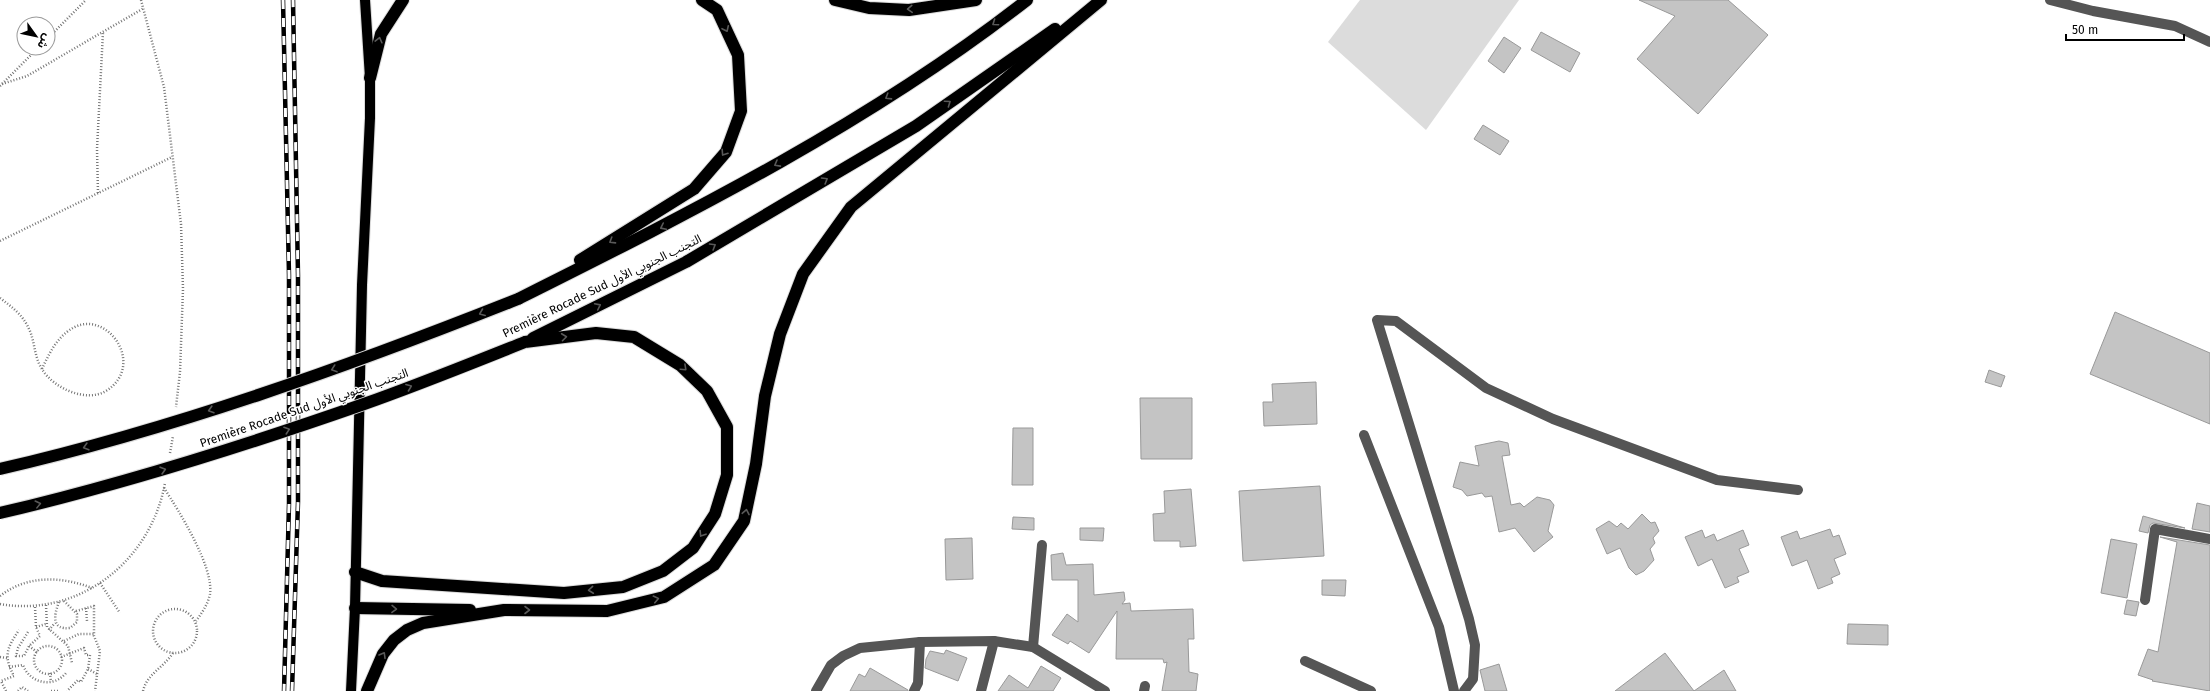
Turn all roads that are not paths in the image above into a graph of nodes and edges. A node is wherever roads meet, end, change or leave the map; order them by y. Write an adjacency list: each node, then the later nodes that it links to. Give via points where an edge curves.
1 (365, 0): 11 (main road)
2 (403, 0): 11 (highway, one-way to 2, via 381,34)
3 (702, 0): 12 (highway, one-way to 12, via 717,10 738,55 741,111 726,152 694,189)
4 (835, 0): 5 (highway, one-way to 4, via 909,10 870,8)
5 (976, 0)
6 (1027, 0): 12 (highway, one-way to 12, via 901,89 794,155 670,223)
7 (1097, 0): 13 (highway, Première Rocade Sud التجنب الجنوبي الأول, one-way to 7, via 686,262 916,126)
8 (1101, 0): 23 (highway, one-way to 8, via 607,611 664,597 714,565 744,521 756,464 765,396 780,334 803,274 851,207)
9 (2050, 0): 10 (street, via 2174,26)
10 (2210, 42)
11 (370, 78): 20 (main road)
12 (518, 299): 15 (highway, one-way to 15, bridge, via 294,383 54,456)
13 (525, 342): 17 (highway, Première Rocade Sud التجنب الجنوبي الأول, one-way to 13, bridge, via 199,460 366,404); 20 (highway, one-way to 20, via 596,333 634,337 680,365 707,391 727,427 727,475 715,514 693,548 663,571 623,587 564,593 382,581)
14 (1364, 435): 35 (street, via 1439,627)
15 (0, 469)
16 (1798, 490): 36 (street, via 1716,480 1554,419 1486,388 1396,321 1377,320 1469,619 1475,645 1473,679)
17 (0, 513)
18 (2210, 539): 21 (street, via 2155,529)
19 (1042, 545): 26 (street)
20 (355, 572): 22 (main road)
21 (2145, 600)
22 (355, 608): 23 (highway, one-way to 23); 28 (main road)
23 (504, 610): 29 (highway, one-way to 23, via 383,654 394,640 407,630 423,623)
24 (994, 641): 25 (street); 26 (street); 32 (street)
25 (920, 642): 30 (street, via 860,648 843,656 831,665); 31 (street, via 918,683)
26 (1033, 647): 33 (street)
27 (1305, 661): 34 (street)
28 (351, 691)
29 (367, 691)
30 (816, 691)
31 (914, 691)
32 (981, 691)
33 (1105, 691)
34 (1371, 691)
35 (1454, 691)
36 (1464, 691)

